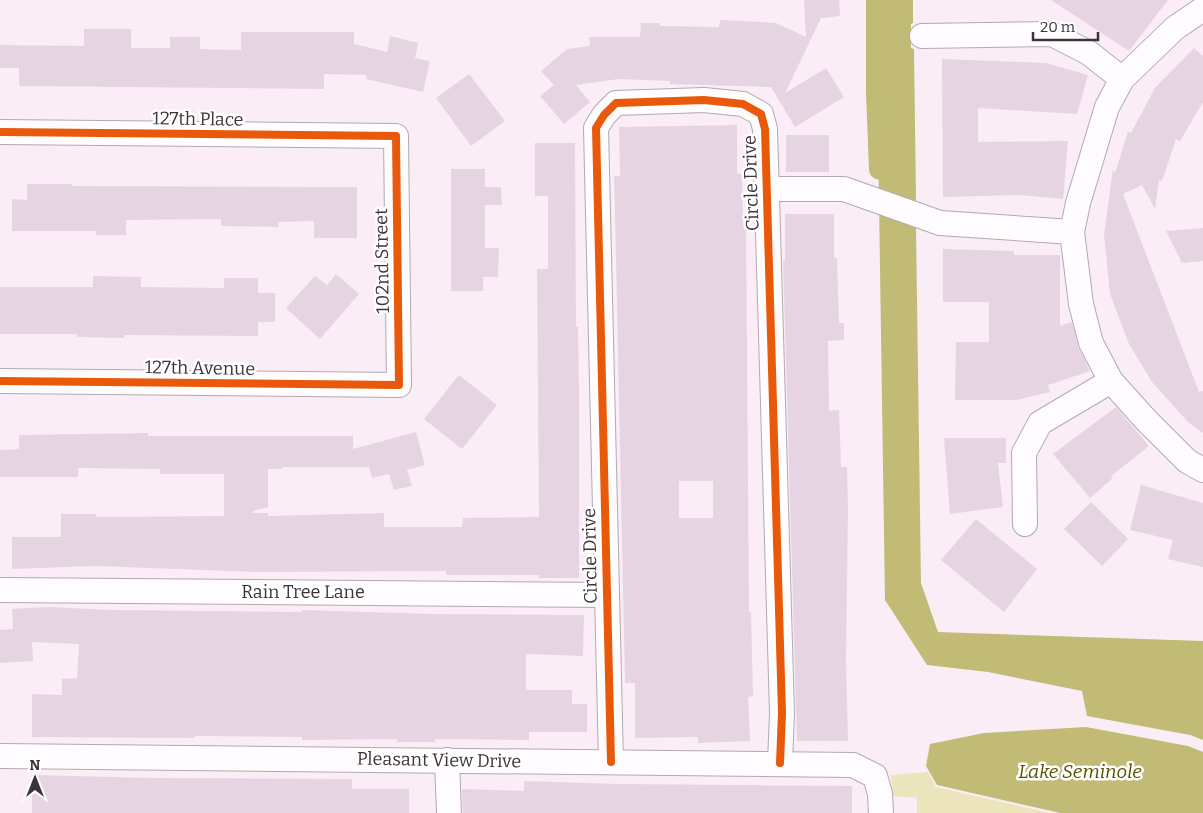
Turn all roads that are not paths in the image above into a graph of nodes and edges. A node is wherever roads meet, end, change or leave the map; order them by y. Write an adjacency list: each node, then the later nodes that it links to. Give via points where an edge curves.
1 (1203, 9): 3 (street, via 1175,28)
2 (922, 36): 3 (street, via 1052,34 1089,53)
3 (1122, 79): 7 (street, via 1107,108)
4 (0, 132): 5 (street, 127th Place)
5 (396, 136): 10 (street, 102nd Street)
6 (767, 190): 7 (street, via 844,190 940,223); 14 (street, Circle Drive, via 765,128 761,114 743,104 704,100 616,104 596,128); 18 (street, Circle Drive, via 782,713)
7 (1072, 232): 9 (street, via 1081,304 1091,343)
8 (0, 381): 10 (street, 127th Avenue)
9 (1111, 381): 11 (street, via 1152,427 1188,461); 12 (street, via 1040,423 1024,453)
10 (399, 385)
11 (1203, 470)
12 (1025, 524)
13 (0, 590): 14 (street, Rain Tree Lane)
14 (606, 595): 17 (street, Circle Drive)
15 (0, 756): 16 (street, Pleasant View Drive)
16 (447, 760): 17 (street, Pleasant View Drive); 19 (street)
17 (611, 762): 18 (street, Pleasant View Drive)
18 (780, 763): 20 (street, Pleasant View Drive, via 853,765 875,776)
19 (449, 813)
20 (881, 813)

